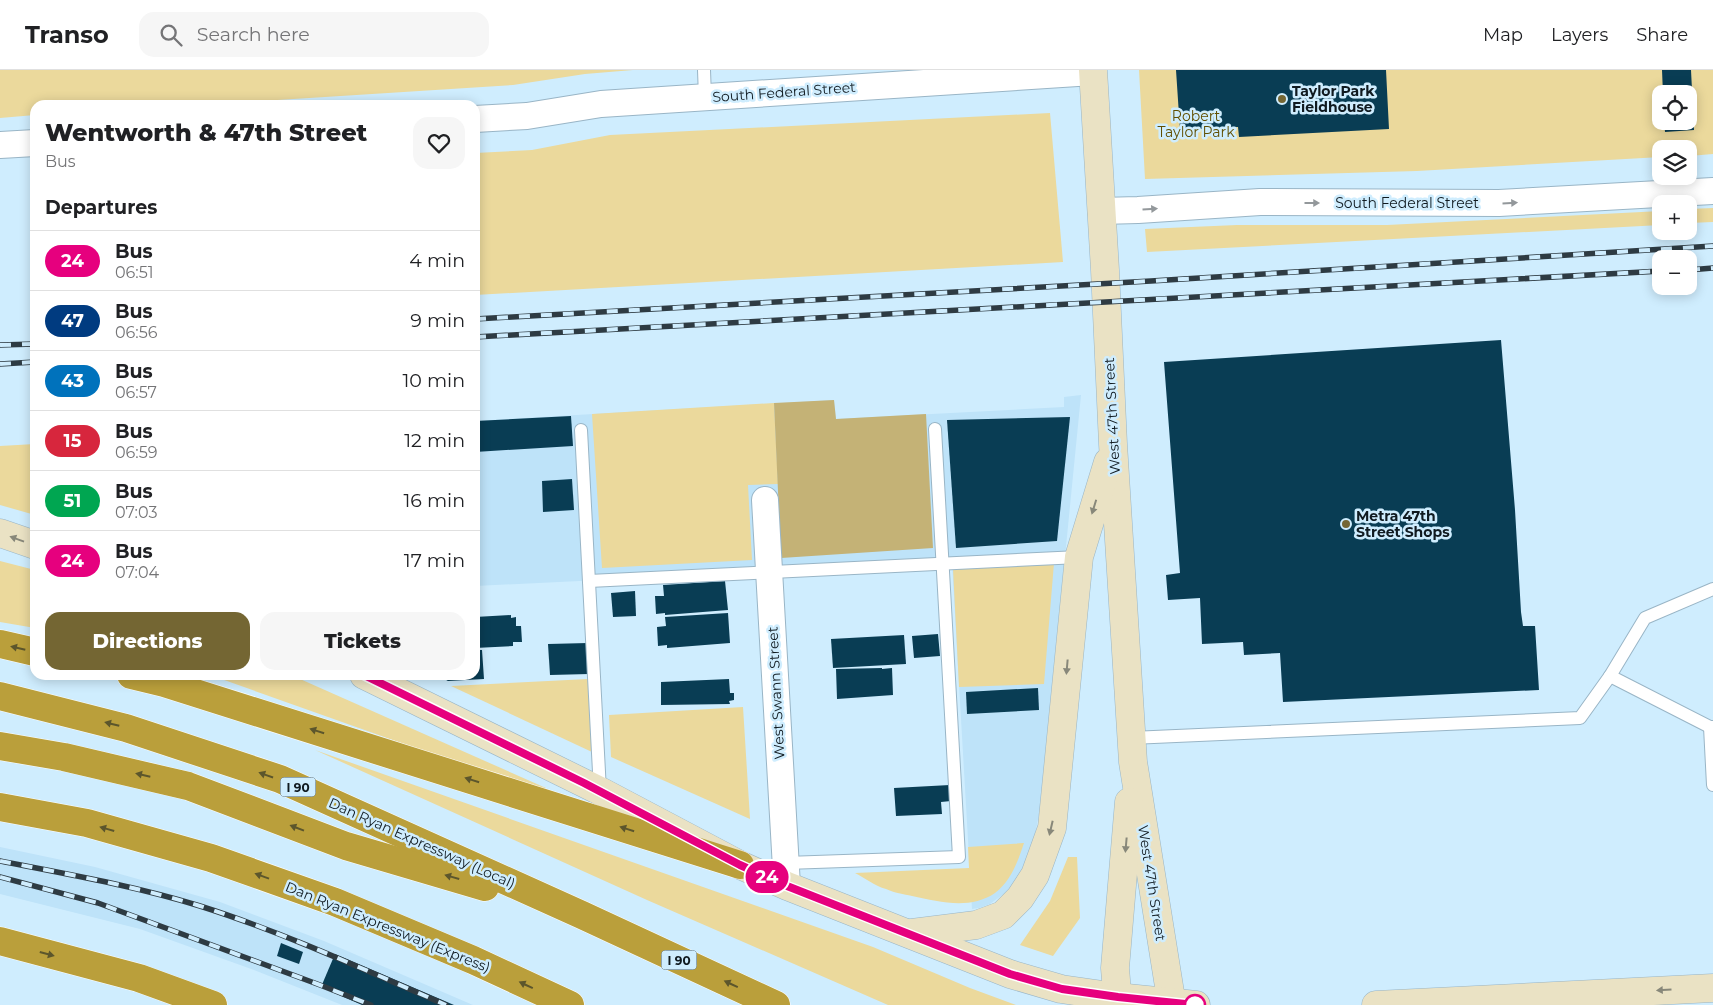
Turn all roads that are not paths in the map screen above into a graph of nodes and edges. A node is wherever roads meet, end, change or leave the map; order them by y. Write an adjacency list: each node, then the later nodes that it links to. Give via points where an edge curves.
1 (704, 70): 4 (lane)
2 (1093, 71): 3 (street, South Federal Street); 9 (main road, West 47th Street)
3 (995, 74): 4 (street, South Federal Street)
4 (705, 97): 5 (street, South Federal Street, via 601,104 527,116)
5 (480, 119)
6 (30, 143): 7 (street)
7 (0, 145)
8 (1713, 191): 9 (street, South Federal Street, one-way to 8, via 1260,202 1498,203)
9 (1101, 211): 12 (main road, West 47th Street)
10 (935, 429): 17 (lane)
11 (581, 430): 19 (lane)
12 (1113, 444): 16 (main road, one-way to 16); 29 (main road, West 47th Street)
13 (765, 500): 18 (street, West Swann Street)
14 (0, 533): 15 (main road, one-way to 14)
15 (30, 543)
16 (1079, 557): 17 (lane); 36 (main road, one-way to 36, via 1052,828 1035,875 1020,898 1003,915 976,925)
17 (942, 563): 18 (lane); 34 (lane, via 960,857)
18 (769, 572): 19 (lane); 34 (street, West Swann Street)
19 (589, 580): 31 (lane)
20 (1713, 589): 23 (lane, via 1645,618)
21 (0, 644): 22 (highway, one-way to 21)
22 (30, 651)
23 (1610, 676): 27 (lane); 29 (lane, via 1580,718)
24 (152, 680): 33 (highway, one-way to 24)
25 (394, 682): 31 (main road)
26 (0, 696): 35 (highway, Dan Ryan Expressway (Local) / I 90, one-way to 26, via 280,780 126,728)
27 (1711, 727): 30 (lane)
28 (0, 746): 35 (highway, one-way to 28, via 346,846 188,786 64,756)
29 (1132, 750): 39 (main road, West 47th Street, one-way to 39, via 1115,968); 40 (main road, West 47th Street)
30 (1713, 785)
31 (600, 791): 33 (main road)
32 (0, 807): 42 (highway, Dan Ryan Expressway (Express), one-way to 32, via 335,902 210,858 87,823)
33 (740, 865): 34 (main road)
34 (787, 874): 36 (main road)
35 (582, 915): 43 (highway, Dan Ryan Expressway (Local) / I 90, one-way to 35)
36 (909, 934): 39 (main road, via 1010,974)
37 (0, 941): 41 (highway, one-way to 41, via 139,978)
38 (1713, 988): 44 (main road, one-way to 44)
39 (1118, 1001): 40 (main road)
40 (1180, 1004)
41 (213, 1005)
42 (570, 1005)
43 (776, 1005)
44 (1376, 1005)

